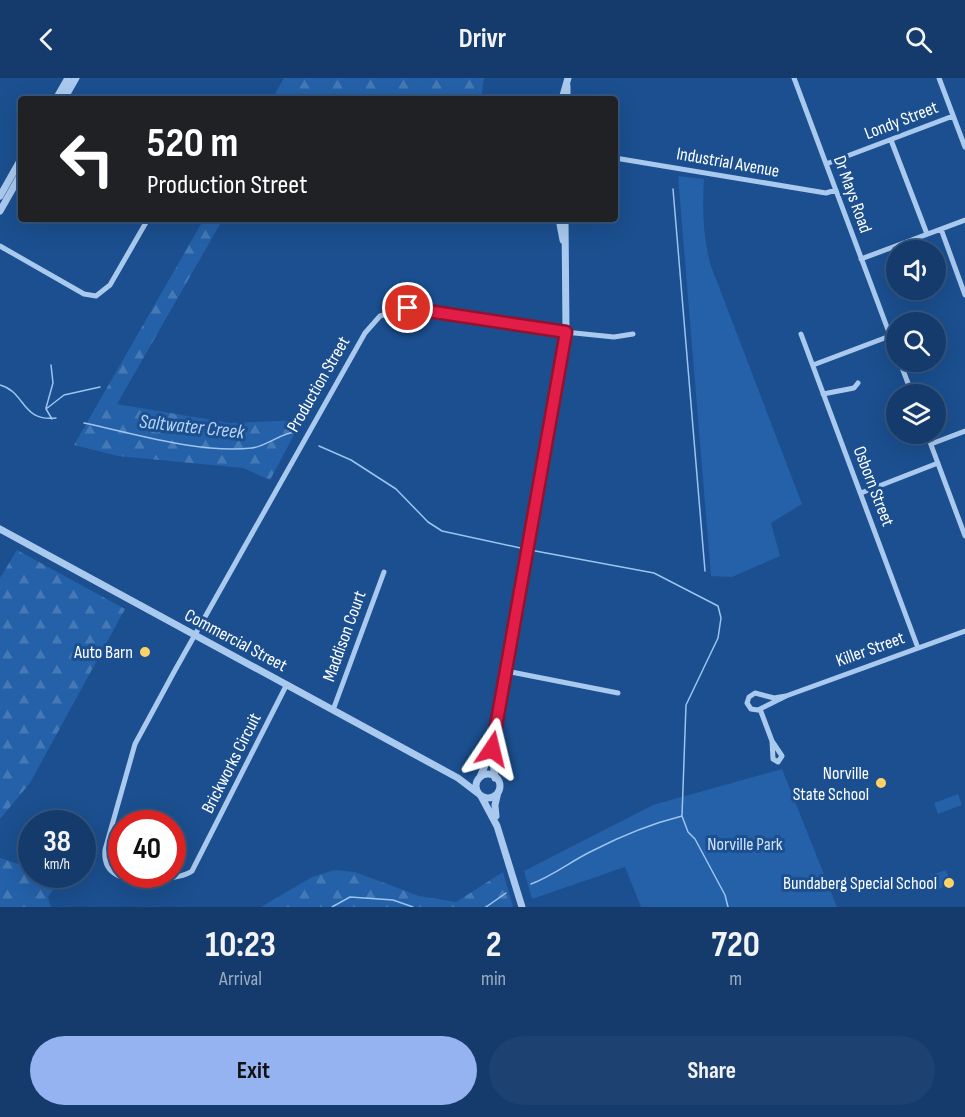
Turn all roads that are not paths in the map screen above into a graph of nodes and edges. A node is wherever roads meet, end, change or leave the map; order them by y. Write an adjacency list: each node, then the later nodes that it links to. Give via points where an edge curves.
1 (68, 78): 6 (street)
2 (76, 78): 7 (street)
3 (794, 78): 13 (street, Dr Mays Road)
4 (939, 78): 9 (street)
5 (567, 81): 8 (street)
6 (58, 96)
7 (66, 96)
8 (563, 96)
9 (953, 116): 10 (street, Londy Street); 11 (street)
10 (891, 140): 13 (street, Londy Street); 24 (street)
11 (965, 147)
12 (618, 158): 16 (street, Industrial Avenue, via 826,193)
13 (826, 164): 16 (street, Dr Mays Road)
14 (18, 165): 17 (street)
15 (18, 177): 17 (street)
16 (836, 190): 27 (street, Dr Mays Road)
17 (2, 195): 18 (street)
18 (0, 211)
19 (965, 220): 23 (street)
20 (146, 222): 26 (street, via 110,285 96,296 84,294)
21 (560, 222): 25 (street)
22 (564, 222): 25 (street)
23 (941, 229): 24 (street); 28 (street)
24 (927, 234): 27 (street)
25 (563, 240): 30 (street)
26 (0, 246)
27 (861, 259): 29 (street, Dr Mays Road)
28 (965, 294)
29 (886, 325)
30 (566, 332): 31 (street, Production Street, via 614,337); 46 (street, Production Street, via 408,308 375,320); 48 (street)
31 (633, 334)
32 (801, 334): 34 (street, Osborn Street)
33 (886, 338): 34 (street)
34 (813, 366): 36 (street, Osborn Street)
35 (858, 383): 36 (street, via 854,388)
36 (823, 394): 41 (street, Osborn Street)
37 (965, 431): 38 (street)
38 (946, 438)
39 (931, 444): 40 (street)
40 (938, 463): 41 (street); 43 (street)
41 (861, 493): 47 (street, Osborn Street)
42 (0, 529): 46 (street, Commercial Street)
43 (965, 536)
44 (384, 572): 53 (street, Maddison Court)
45 (965, 631): 47 (street, Killer Street)
46 (195, 635): 49 (street, Commercial Street); 49 (street, Brickworks Circuit, via 130,760 105,850 107,865 118,876 175,878 195,867)
47 (918, 648): 51 (street, Killer Street)
48 (506, 671): 50 (street); 55 (street)
49 (287, 684): 53 (street, Commercial Street)
50 (618, 693)
51 (786, 696): 52 (street, Killer Street); 52 (street, via 751,695 748,705 753,710)
52 (760, 709): 54 (street)
53 (333, 710): 56 (street, Commercial Street)
54 (772, 741)
55 (492, 749): 57 (street); 58 (street)
56 (458, 778): 57 (street, Commercial Street); 60 (street, Commercial Street)
57 (480, 778): 58 (street); 60 (street, via 476,786)
58 (495, 778): 59 (street)
59 (498, 792): 60 (street, via 492,798); 61 (street)
60 (480, 795): 61 (street)
61 (497, 826): 62 (street)
62 (522, 907)

